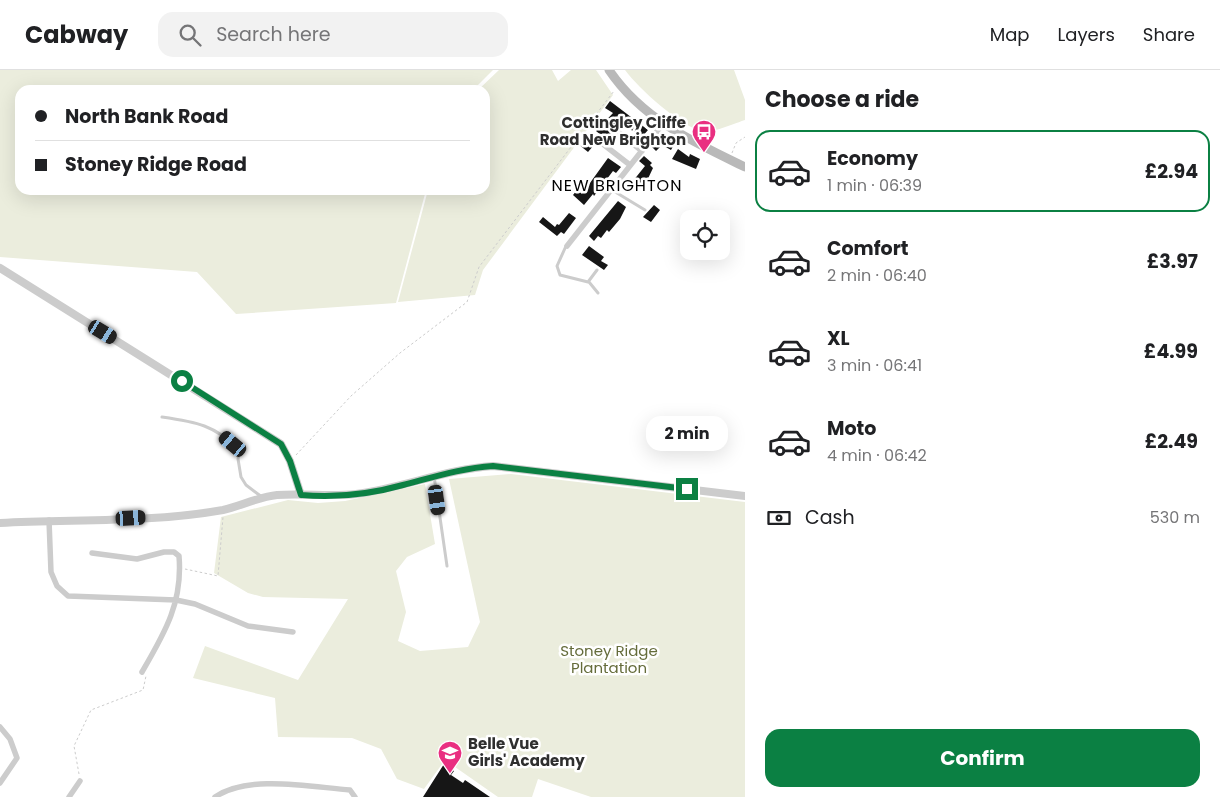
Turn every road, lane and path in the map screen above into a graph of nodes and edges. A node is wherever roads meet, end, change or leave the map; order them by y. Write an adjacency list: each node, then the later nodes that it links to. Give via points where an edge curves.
1 (609, 70): 2 (main road)
2 (620, 84): 3 (main road); 19 (path, via 480,267 467,302 351,396)
3 (662, 125): 7 (street); 8 (main road)
4 (613, 128): 7 (street)
5 (745, 137): 8 (path, via 732,149)
6 (598, 141): 9 (street)
7 (642, 151): 9 (street)
8 (733, 161): 10 (main road)
9 (630, 165): 11 (street)
10 (745, 167)
11 (611, 189): 12 (lane); 13 (street)
12 (645, 210)
13 (567, 246): 16 (lane, via 556,266 560,275)
14 (0, 268): 19 (street, via 267,434 281,444)
15 (597, 270): 16 (lane)
16 (589, 282): 17 (lane)
17 (598, 293)
18 (162, 417): 23 (lane, via 198,422 220,433 240,450 238,469 246,485)
19 (290, 461): 21 (street)
20 (434, 476): 21 (street, via 357,494); 22 (street, via 471,467 493,466); 28 (lane)
21 (301, 495): 23 (street)
22 (745, 496)
23 (263, 498): 24 (street)
24 (224, 510): 25 (street, via 166,516); 29 (path, via 218,576)
25 (49, 520): 26 (street); 30 (street, via 51,572 57,586 68,596)
26 (0, 523)
27 (92, 553): 29 (street, via 137,559 174,552)
28 (447, 566)
29 (180, 567): 30 (street)
30 (176, 600): 31 (street, via 195,604 248,626); 32 (street, via 170,622)
31 (293, 632)
32 (142, 672): 34 (path, via 148,678 143,690 91,710 74,746)
33 (0, 727): 35 (street, via 10,738 16,758)
34 (80, 782): 36 (street)
35 (0, 783)
36 (69, 797)
37 (215, 797): 38 (street, via 254,784 350,790)
38 (355, 797)

